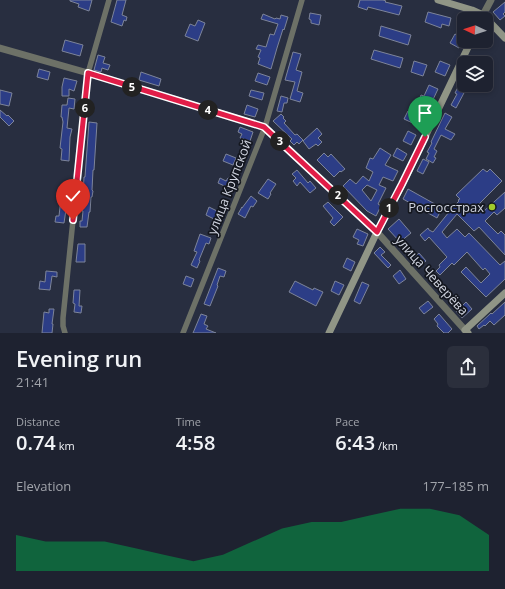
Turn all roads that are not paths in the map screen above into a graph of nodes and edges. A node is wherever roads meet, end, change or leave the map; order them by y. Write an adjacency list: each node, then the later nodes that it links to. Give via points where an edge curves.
1 (109, 0): 11 (street)
2 (302, 0): 12 (street, улица Крупской)
3 (438, 0): 5 (main road)
4 (491, 0): 6 (street)
5 (475, 12)
6 (485, 12)
7 (493, 27): 8 (main road)
8 (505, 38)
9 (0, 48): 11 (street, улица Чеверёва)
10 (468, 48): 13 (main road)
11 (88, 73): 12 (street, улица Чеверёва); 16 (street, via 63,318)
12 (264, 127): 13 (street, улица Чеверёва); 17 (street, улица Крупской)
13 (377, 232): 15 (street, улица Чеверёва); 18 (main road)
14 (505, 293): 15 (main road)
15 (465, 332)
16 (65, 333)
17 (183, 333)
18 (328, 333)

